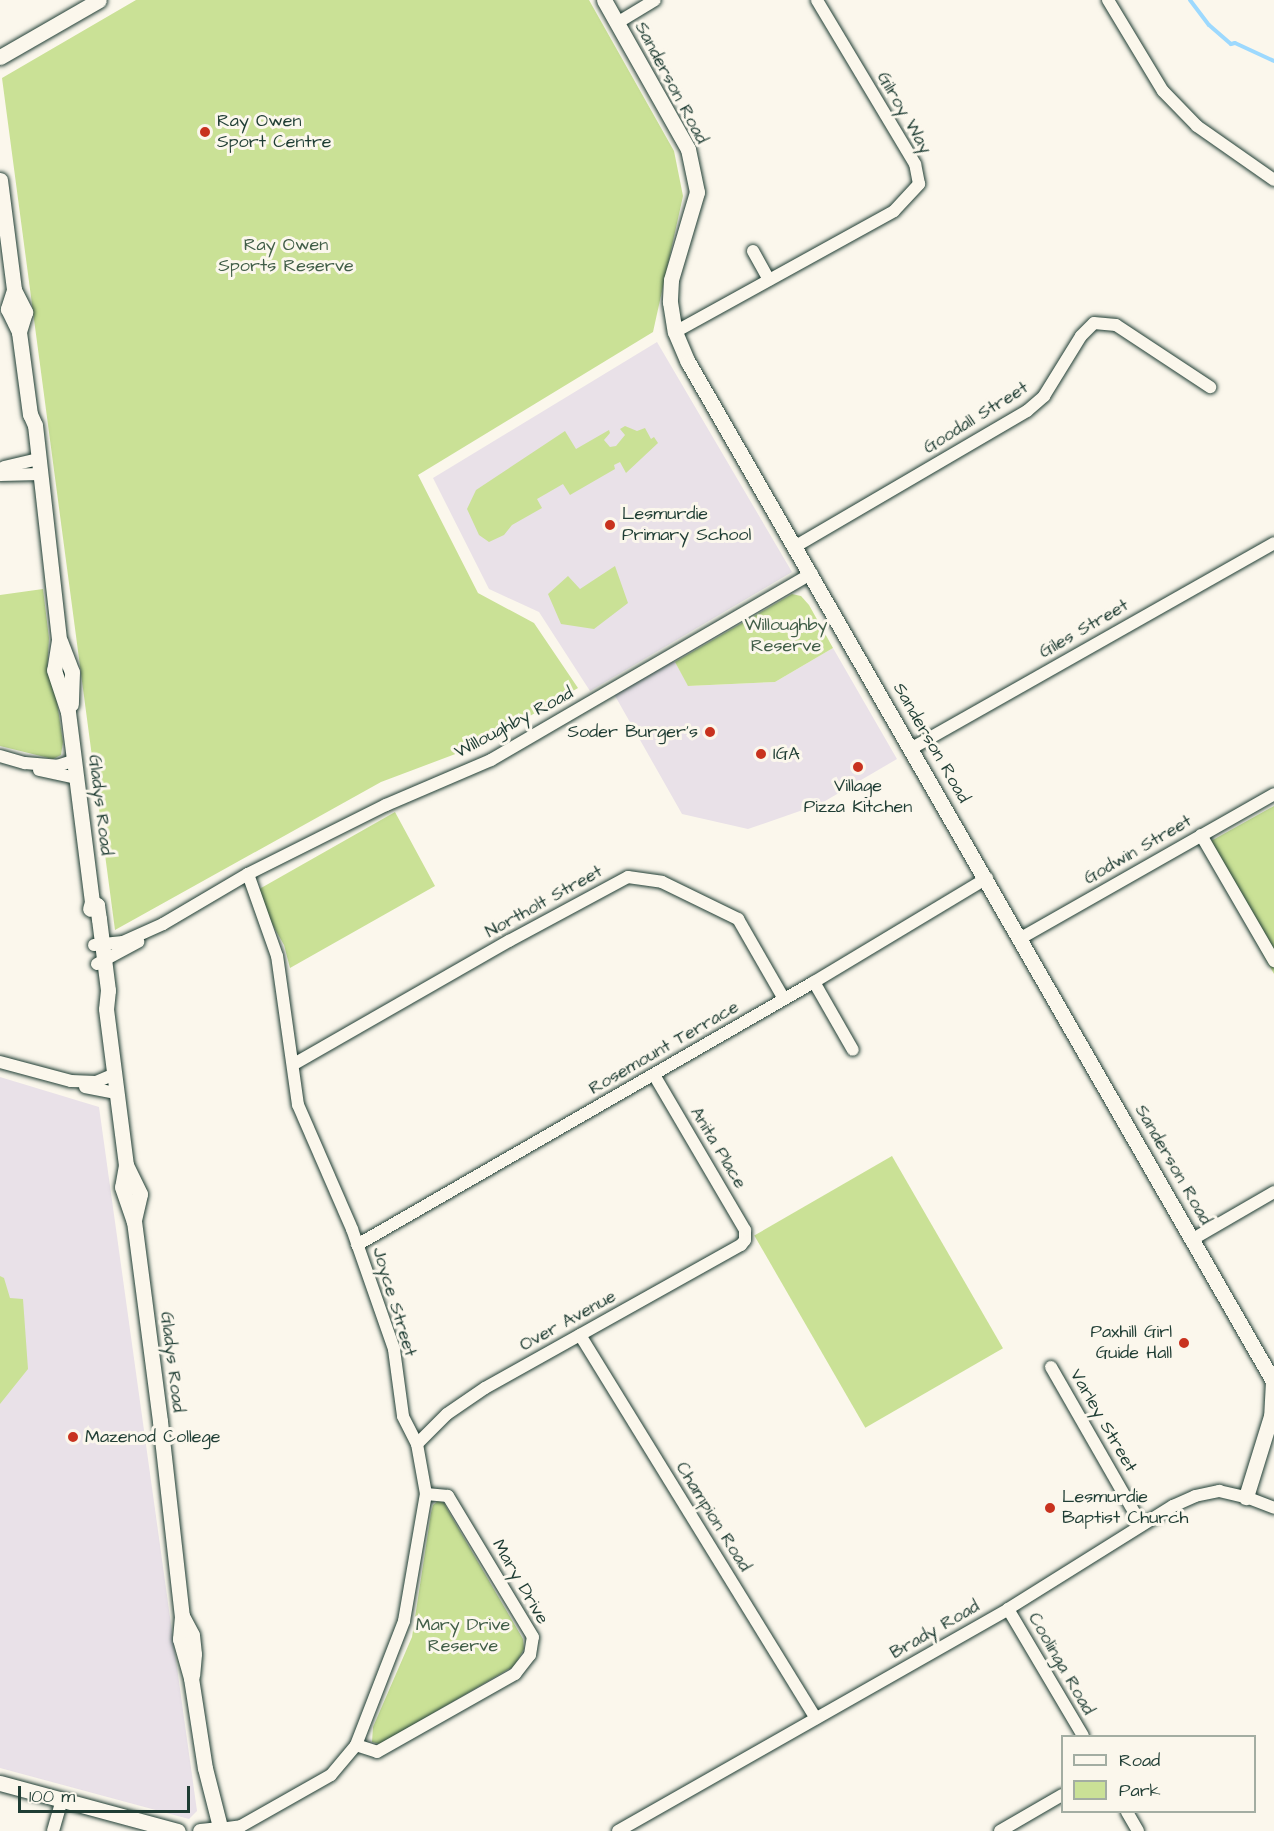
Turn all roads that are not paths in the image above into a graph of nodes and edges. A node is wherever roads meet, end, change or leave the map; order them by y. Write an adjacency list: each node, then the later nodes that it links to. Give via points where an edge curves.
1 (99, 0): 7 (street)
2 (604, 0): 6 (street, Sanderson Road)
3 (655, 0): 6 (street)
4 (817, 0): 11 (street, Gilroy Way, via 915,164 919,184 894,211)
5 (1108, 0): 9 (street, via 1163,91 1197,126)
6 (617, 23): 12 (street, Sanderson Road, via 688,149 697,192 671,280)
7 (0, 57)
8 (0, 180): 14 (street, Gladys Road, via 14,290 25,312 19,332 30,414 34,419)
9 (1274, 180)
10 (753, 251): 11 (street)
11 (770, 280): 12 (street, Gilroy Way)
12 (675, 332): 18 (street, Sanderson Road, via 688,362)
13 (1210, 387): 18 (street, Goodall Street, via 1116,325 1095,323 1081,336 1044,396 1027,411)
14 (37, 467): 15 (street); 16 (street); 22 (street, Gladys Road, via 59,640 54,673 68,712)
15 (0, 468)
16 (0, 475)
17 (1274, 543): 20 (street, Giles Street)
18 (796, 546): 19 (street, Sanderson Road)
19 (812, 573): 20 (street, Sanderson Road); 27 (street, Willoughby Road, via 491,760 386,805)
20 (912, 748): 28 (street, Sanderson Road)
21 (0, 756): 23 (street)
22 (75, 760): 23 (street, via 57,766); 24 (street, Gladys Road)
23 (25, 763): 24 (street, via 34,769)
24 (77, 778): 31 (street, Gladys Road, via 92,902 97,905)
25 (1274, 794): 26 (street, Godwin Street)
26 (1201, 835): 30 (street, Godwin Street); 32 (street)
27 (248, 874): 29 (street, Willoughby Road); 38 (street, Joyce Street, via 277,956)
28 (987, 878): 30 (street, Sanderson Road); 34 (street, Rosemount Terrace)
29 (163, 924): 31 (street, Willoughby Road, via 123,942); 33 (street, Willoughby Road)
30 (1021, 938): 44 (street, Sanderson Road)
31 (98, 944): 33 (street, Gladys Road)
32 (1274, 961)
33 (100, 963): 39 (street, Gladys Road, via 108,990 106,1009)
34 (814, 982): 35 (street, Rosemount Terrace); 36 (street)
35 (784, 999): 38 (street, Northolt Street, via 738,919 662,882 628,877 509,940); 40 (street, Rosemount Terrace)
36 (853, 1050)
37 (0, 1062): 41 (street)
38 (294, 1064): 46 (street, Joyce Street, via 298,1105)
39 (115, 1074): 41 (street, via 96,1082); 42 (street, Gladys Road)
40 (654, 1075): 45 (street, Anita Place, via 745,1230); 46 (street, Rosemount Terrace)
41 (71, 1081): 42 (street)
42 (117, 1093): 63 (street, Gladys Road, via 126,1164 122,1187 134,1221 182,1616 192,1635 195,1654 191,1678 205,1768 204,1795)
43 (1274, 1192): 44 (street)
44 (1193, 1239): 51 (street, Sanderson Road, via 1273,1381 1271,1416)
45 (745, 1240): 47 (street, Over Avenue)
46 (357, 1245): 49 (street, Joyce Street, via 394,1349 403,1416)
47 (580, 1335): 49 (street, Over Avenue, via 463,1403); 55 (street, Champion Road)
48 (1051, 1367): 53 (street, Varley Street)
49 (417, 1444): 50 (street, Joyce Street)
50 (426, 1494): 57 (street, Joyce Street, via 404,1620); 57 (street, Mary Drive, via 448,1496 533,1638 530,1656 515,1674 377,1752)
51 (1246, 1497): 52 (street, Brady Road); 53 (street, Brady Road, via 1208,1492)
52 (1274, 1508)
53 (1141, 1524): 54 (street, Brady Road)
54 (1008, 1609): 55 (street, Brady Road); 56 (street, Coolinga Road)
55 (816, 1718): 66 (street, Brady Road)
56 (1082, 1735)
57 (356, 1745): 62 (street, Joyce Street, via 331,1775)
58 (0, 1783): 60 (street)
59 (1061, 1796): 67 (street)
60 (62, 1799): 64 (street); 65 (street)
61 (1128, 1813): 68 (street)
62 (239, 1828): 63 (street, Joyce Street)
63 (213, 1830)
64 (53, 1831)
65 (178, 1831)
66 (618, 1831)
67 (1000, 1831)
68 (1138, 1831)

